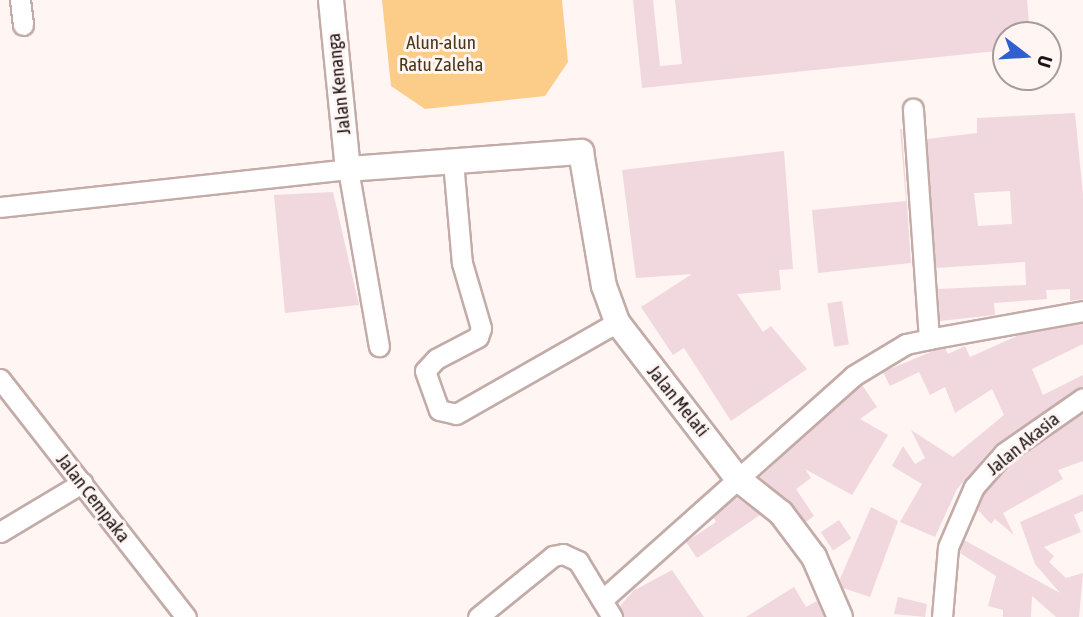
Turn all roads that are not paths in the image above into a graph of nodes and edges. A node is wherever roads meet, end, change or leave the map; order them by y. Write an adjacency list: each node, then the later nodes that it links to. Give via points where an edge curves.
1 (20, 0): 3 (street)
2 (331, 0): 6 (main road, Jalan Kenanga)
3 (23, 25)
4 (913, 109): 10 (street)
5 (453, 161): 6 (main road); 9 (main road, Jalan Melati, via 581,152 604,286); 9 (street, via 462,263 481,328 478,337 436,359 425,371 439,410 456,414)
6 (348, 169): 7 (street); 11 (street)
7 (0, 208)
8 (1083, 311): 10 (street)
9 (617, 322): 14 (main road, Jalan Melati)
10 (929, 339): 14 (street, via 906,344 853,376)
11 (379, 346)
12 (0, 379): 15 (street, Jalan Cempaka)
13 (1083, 398): 21 (street, Jalan Akasia, via 1004,453 974,487 948,547)
14 (738, 479): 17 (street); 20 (main road, Jalan Melati, via 781,513 814,556)
15 (82, 483): 16 (street); 18 (street, Jalan Cempaka)
16 (0, 532)
17 (607, 609): 19 (street, via 578,561 563,554)
18 (186, 617)
19 (478, 617)
20 (840, 617)
21 (942, 617)

